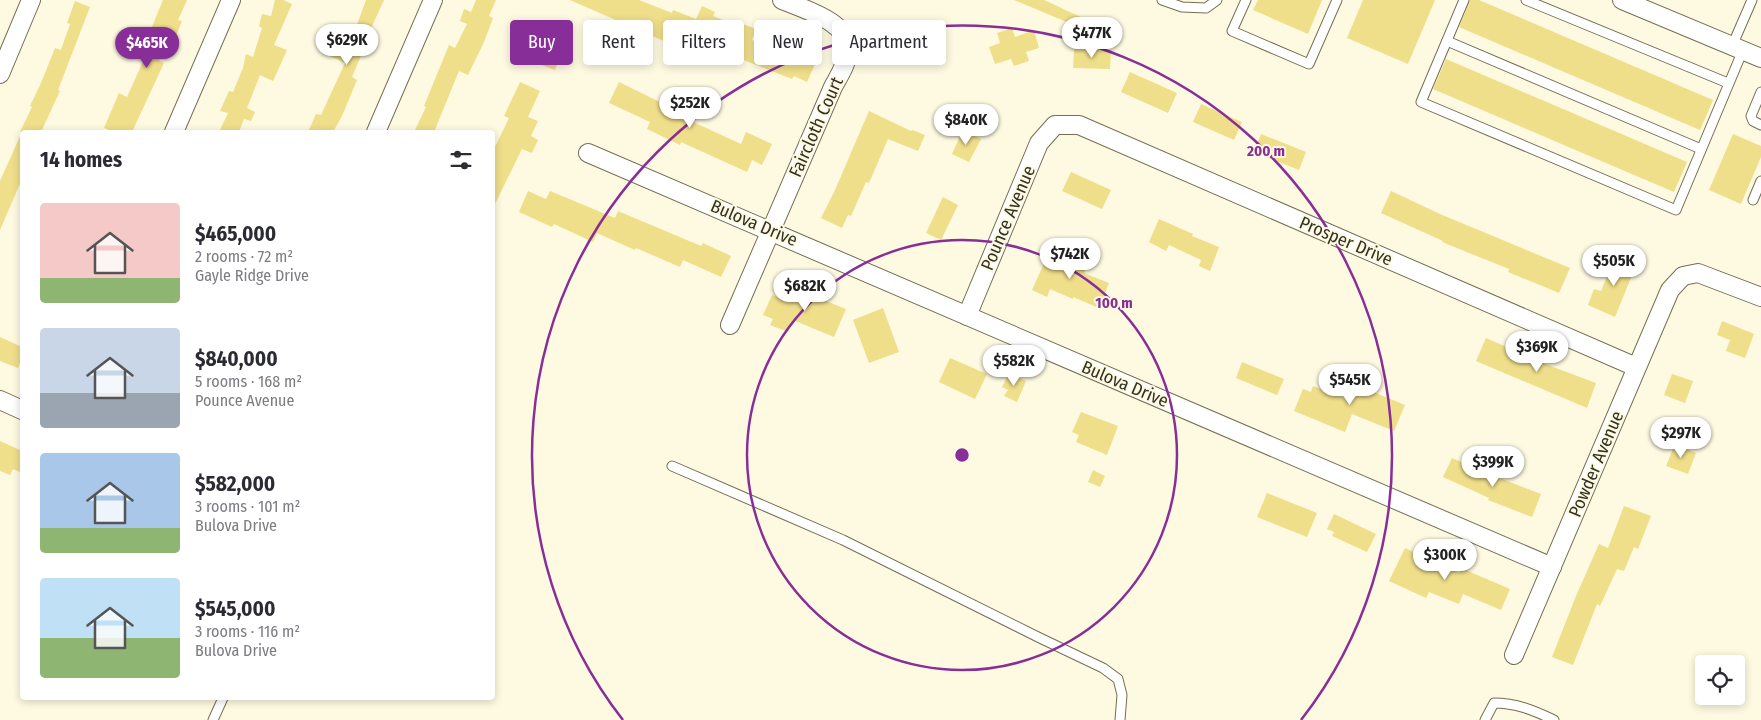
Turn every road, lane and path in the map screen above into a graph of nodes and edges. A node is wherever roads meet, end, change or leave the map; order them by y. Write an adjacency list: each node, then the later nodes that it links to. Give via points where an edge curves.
1 (31, 0): 17 (street)
2 (231, 0): 22 (street)
3 (433, 0): 23 (street)
4 (782, 0): 28 (street, Faircloth Court, via 838,27 846,36 848,50 844,66)
5 (1162, 0): 6 (lane, via 1182,7 1206,8)
6 (1217, 0)
7 (1246, 0): 8 (lane, via 1232,31 1309,64)
8 (1337, 0)
9 (1464, 0): 14 (lane)
10 (1526, 0): 18 (lane)
11 (1752, 0): 13 (lane); 15 (lane)
12 (1633, 2): 15 (street)
13 (1761, 4)
14 (1447, 41): 24 (lane); 24 (lane, via 1421,102 1448,114 1676,210)
15 (1738, 48): 16 (street); 18 (lane)
16 (1761, 58)
17 (0, 74)
18 (1728, 83): 24 (lane)
19 (1761, 92): 21 (lane, via 1751,116)
20 (1055, 124): 30 (street, Pounce Avenue, via 1039,143); 32 (street, Prosper Drive, via 1079,125)
21 (1761, 125)
22 (175, 130)
23 (377, 130)
24 (1701, 149)
25 (588, 152): 28 (street, Bulova Drive)
26 (1761, 181): 27 (lane)
27 (1753, 200)
28 (771, 230): 30 (street, Bulova Drive); 31 (street, Faircloth Court)
29 (1761, 298): 32 (street, Powder Avenue, via 1698,273 1683,276 1670,290)
30 (967, 316): 36 (street, Bulova Drive)
31 (730, 325)
32 (1636, 367): 36 (street, Powder Avenue)
33 (0, 400): 34 (street)
34 (20, 409)
35 (672, 466): 40 (lane, via 843,540 1103,668 1118,679 1122,694)
36 (1552, 567): 37 (street, Powder Avenue)
37 (1514, 655)
38 (222, 700): 39 (lane)
39 (213, 720)
40 (1120, 720)
41 (1485, 720): 42 (lane, via 1494,703 1525,707)
42 (1554, 720)

